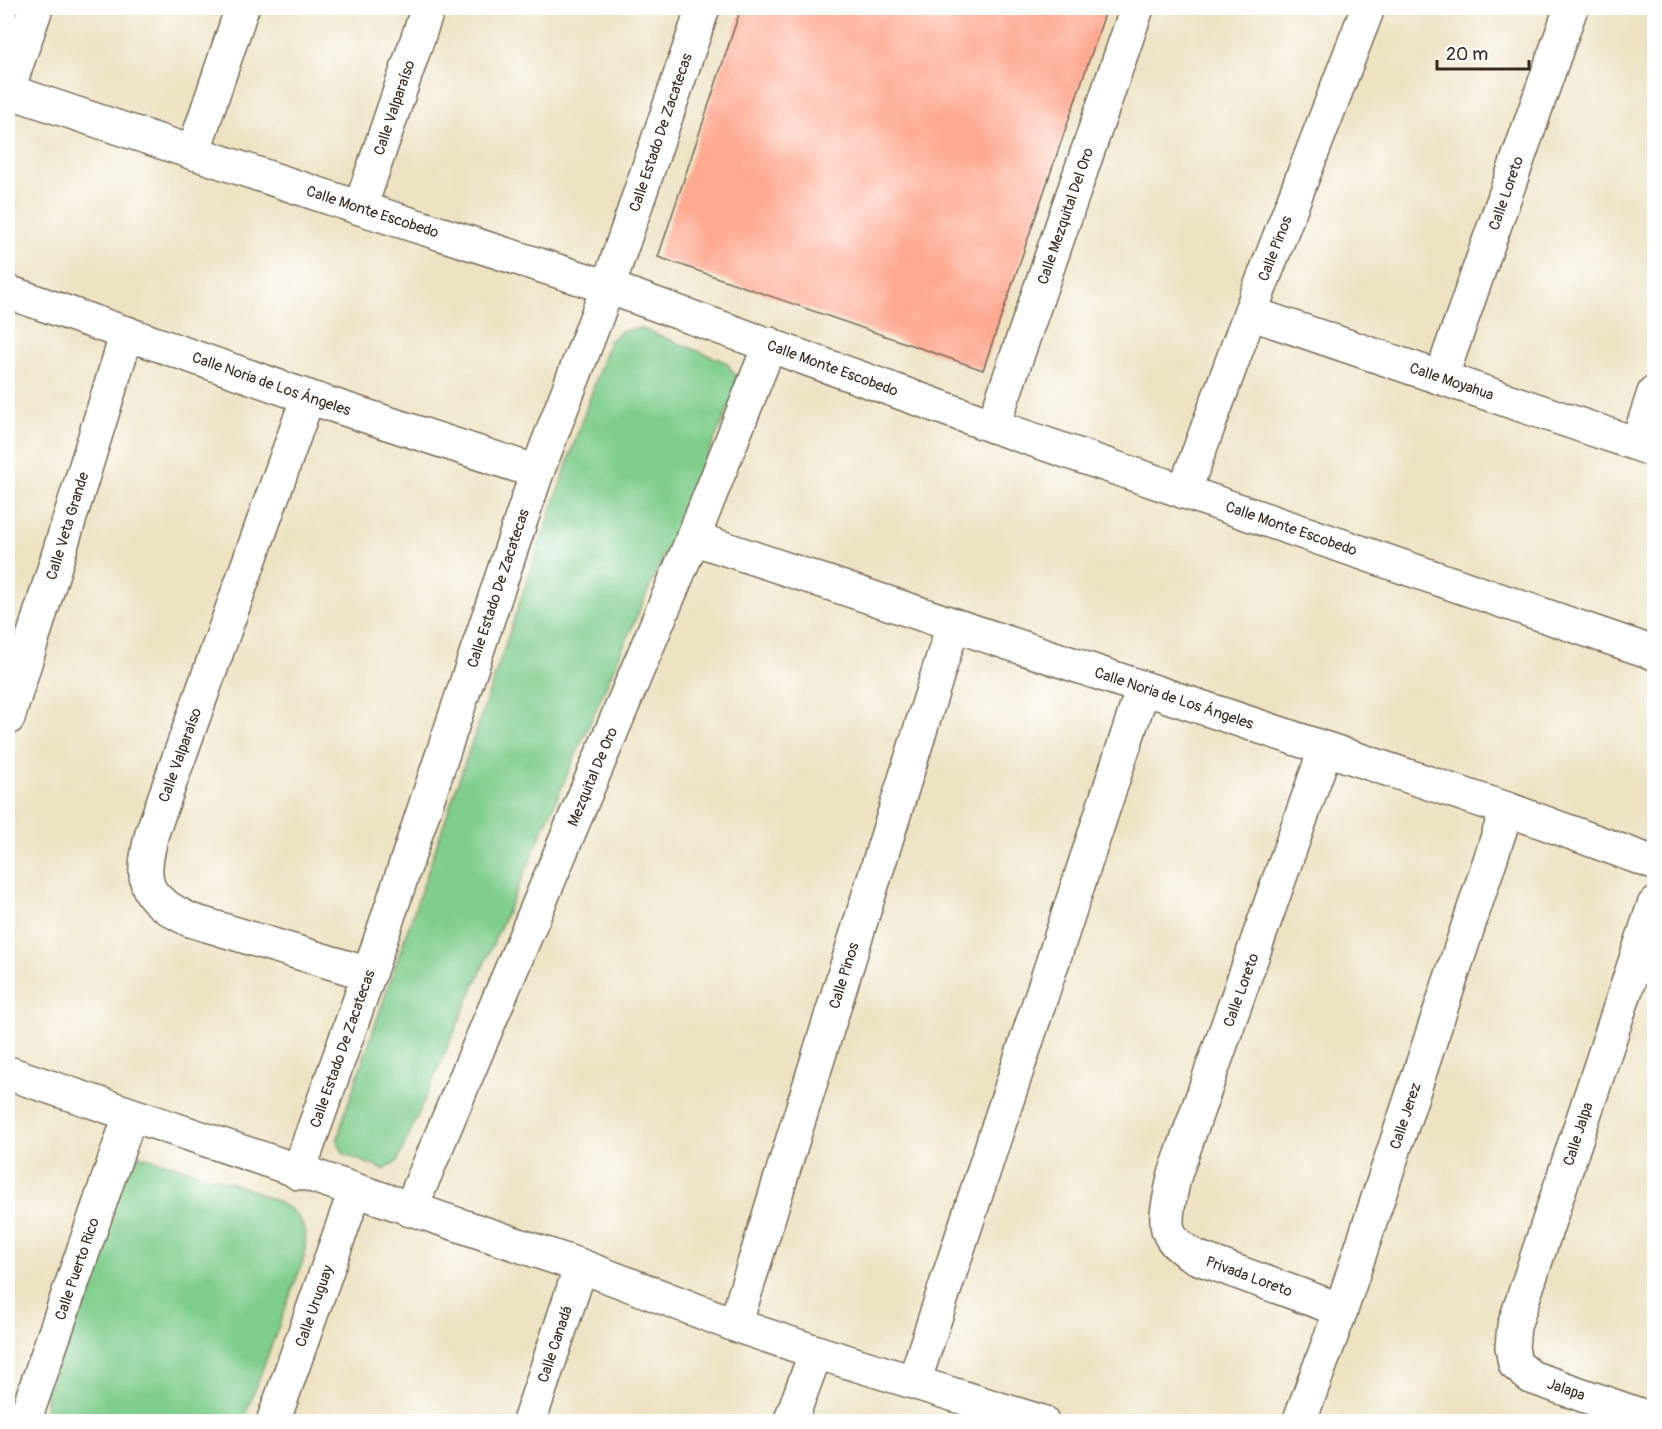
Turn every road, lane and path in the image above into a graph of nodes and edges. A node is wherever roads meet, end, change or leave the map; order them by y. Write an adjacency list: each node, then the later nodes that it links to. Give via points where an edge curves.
1 (36, 8): 8 (street)
2 (242, 8): 9 (street)
3 (428, 8): 10 (street, Calle Valparaíso)
4 (703, 8): 11 (street, Calle Estado De Zacatecas)
5 (1137, 8): 19 (street, Calle Mezquital Del Oro)
6 (1368, 8): 13 (street, Calle Pinos)
7 (1571, 8): 16 (street, Calle Loreto)
8 (8, 90): 9 (street, Calle Monte Escobedo)
9 (193, 153): 10 (street, Calle Monte Escobedo)
10 (360, 208): 11 (street, Calle Monte Escobedo)
11 (608, 287): 15 (street, Calle Monte Escobedo); 21 (street, Calle Estado De Zacatecas)
12 (8, 292): 14 (street, Calle Noria de Los Ángeles)
13 (1250, 313): 16 (street, Calle Moyahua); 22 (street, Calle Pinos)
14 (127, 333): 18 (street, Calle Noria de Los Ángeles); 27 (street, Calle Veta Grande)
15 (770, 344): 19 (street, Calle Monte Escobedo); 23 (street, Mezquital De Oro)
16 (1441, 378): 20 (street, Calle Moyahua)
17 (1654, 393): 20 (street)
18 (308, 397): 21 (street, Calle Noria de Los Ángeles); 32 (street, Calle Valparaíso, via 152,833 144,866 148,890 165,908 190,920)
19 (993, 426): 22 (street, Calle Monte Escobedo)
20 (1646, 447)
21 (537, 472): 32 (street, Calle Estado De Zacatecas)
22 (1184, 492): 25 (street, Calle Monte Escobedo)
23 (693, 538): 24 (street, Calle Noria de Los Ángeles); 37 (street, Mezquital De Oro)
24 (953, 625): 26 (street, Calle Noria de Los Ángeles); 41 (street, Calle Pinos)
25 (1654, 653)
26 (1143, 688): 28 (street, Calle Noria de Los Ángeles); 44 (street)
27 (8, 718)
28 (1326, 750): 29 (street, Calle Noria de Los Ángeles); 38 (street, Calle Loreto, via 1174,1177)
29 (1508, 809): 30 (street, Calle Noria de Los Ángeles); 40 (street, Calle Jerez)
30 (1654, 863)
31 (1654, 905): 43 (street, Calle Jalpa, via 1514,1326)
32 (369, 974): 35 (street, Calle Estado De Zacatecas)
33 (8, 1073): 34 (street)
34 (130, 1116): 35 (street); 47 (street, Calle Puerto Rico)
35 (298, 1173): 36 (street)
36 (355, 1191): 37 (street); 48 (street, Calle Uruguay)
37 (410, 1210): 39 (street)
38 (1167, 1232): 40 (street, Privada Loreto, via 1177,1247 1196,1257)
39 (581, 1266): 41 (street); 49 (street, Calle Canadá)
40 (1341, 1310): 51 (street, Calle Jerez)
41 (735, 1325): 42 (street)
42 (816, 1352): 44 (street); 50 (street)
43 (1515, 1364): 46 (street, Jalapa, via 1532,1377)
44 (914, 1382): 45 (street)
45 (1035, 1420)
46 (1654, 1420)
47 (24, 1422)
48 (273, 1422)
49 (529, 1422)
50 (790, 1422)
51 (1299, 1422)

